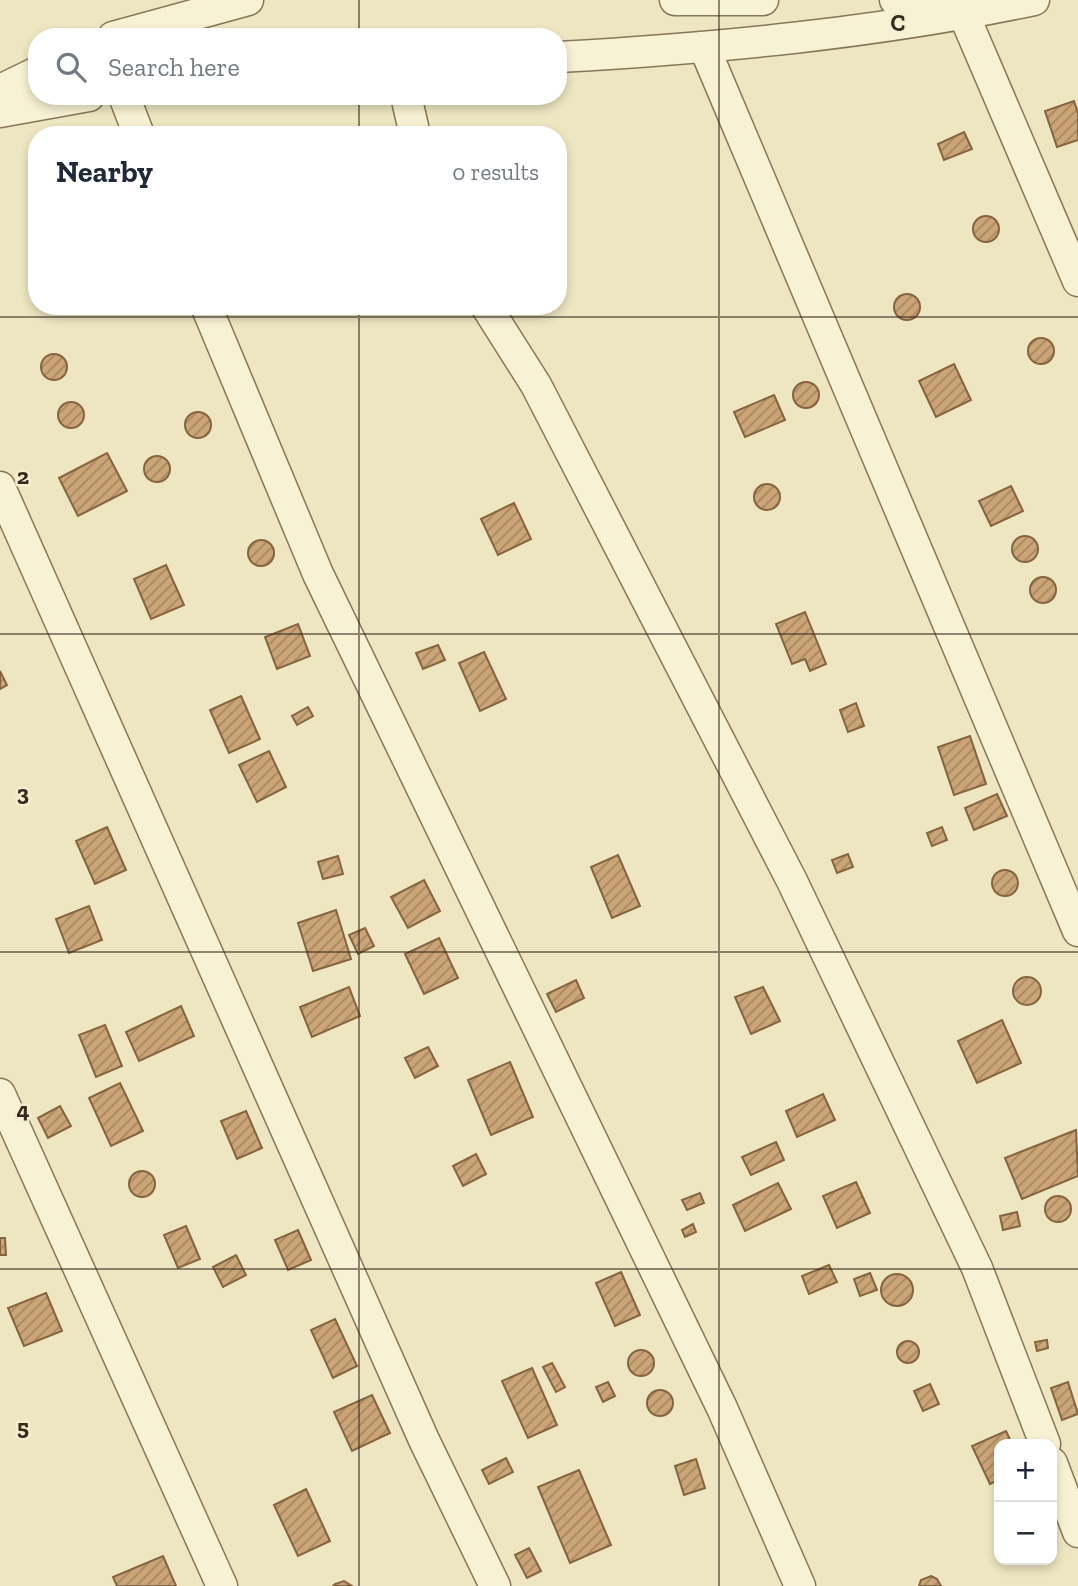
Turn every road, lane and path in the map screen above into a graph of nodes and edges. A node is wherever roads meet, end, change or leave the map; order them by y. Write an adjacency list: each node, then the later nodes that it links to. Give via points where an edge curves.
1 (248, 0): 7 (street)
2 (676, 0): 3 (street)
3 (763, 0)
4 (895, 0): 6 (street)
5 (1034, 0): 6 (street)
6 (964, 15): 8 (street); 18 (street)
7 (146, 28)
8 (705, 48): 9 (street); 22 (street)
9 (567, 56)
10 (28, 76): 11 (street)
11 (0, 90)
12 (39, 105): 15 (street)
13 (127, 105): 16 (street)
14 (408, 105): 17 (street)
15 (0, 112)
16 (136, 126)
17 (413, 126)
18 (1078, 281)
19 (210, 315): 29 (street, via 318,574 716,1395)
20 (492, 315): 24 (street, via 536,385 792,881 977,1268)
21 (0, 487): 28 (street, via 419,1428)
22 (1078, 931)
23 (0, 1094): 27 (street)
24 (1043, 1439)
25 (1057, 1476): 26 (street)
26 (1078, 1532)
27 (222, 1586)
28 (495, 1586)
29 (800, 1586)

